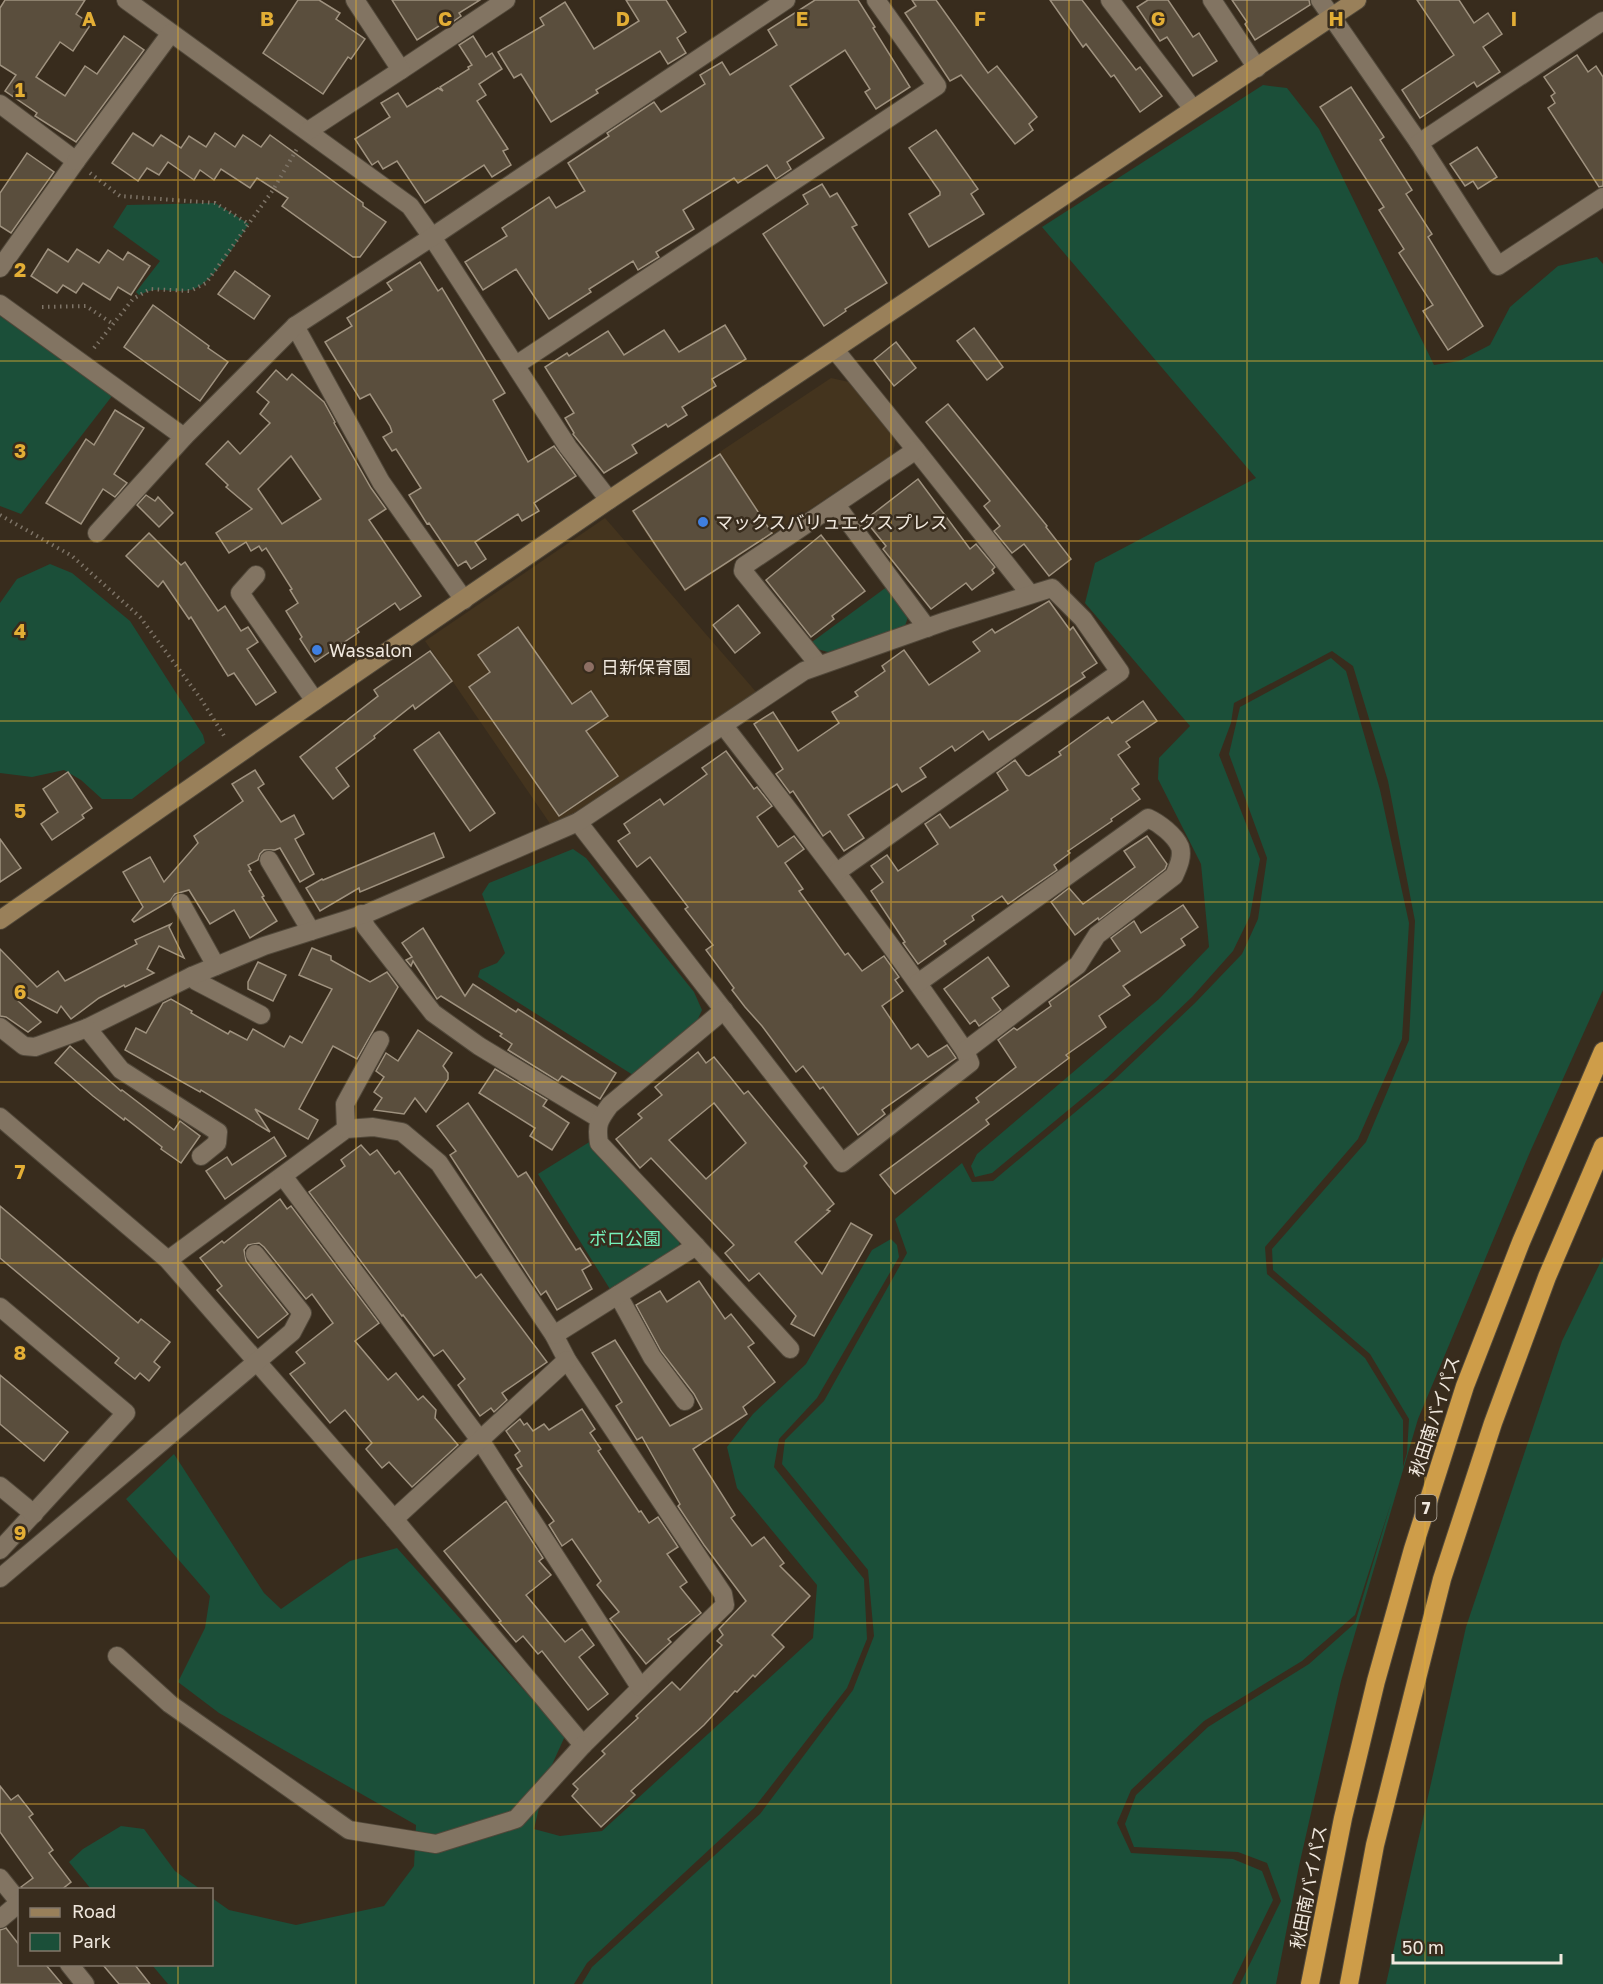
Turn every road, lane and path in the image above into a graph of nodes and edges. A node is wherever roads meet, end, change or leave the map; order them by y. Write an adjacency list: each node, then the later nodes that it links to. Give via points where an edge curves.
1 (126, 0): 12 (street)
2 (355, 0): 14 (street)
3 (506, 0): 14 (street)
4 (786, 0): 22 (street)
5 (876, 0): 30 (street, via 937,86)
6 (1110, 0): 16 (street)
7 (1212, 0): 13 (street)
8 (1320, 0): 10 (street)
9 (1357, 0): 10 (street)
10 (1331, 17): 13 (street); 18 (street)
11 (1603, 21): 18 (street)
12 (171, 33): 17 (street); 19 (street)
13 (1257, 68): 16 (street)
14 (401, 70): 17 (street)
15 (0, 104): 19 (street)
16 (1193, 109): 28 (street)
17 (308, 131): 21 (path); 22 (street, via 410,206)
18 (1419, 143): 20 (street, via 1498,266)
19 (76, 161): 21 (path, via 120,196 215,203); 23 (street)
20 (1603, 196)
21 (249, 224): 26 (path, via 206,283 190,291 150,289 133,298)
22 (432, 237): 27 (street); 30 (street)
23 (0, 268)
24 (35, 302): 26 (path, via 43,308 86,306)
25 (0, 304): 29 (street)
26 (112, 324): 29 (path)
27 (295, 326): 31 (street); 39 (street, via 381,482)
28 (835, 350): 32 (street); 33 (street)
29 (81, 364): 31 (street)
30 (516, 365): 33 (street, via 568,447)
31 (183, 437): 36 (street)
32 (916, 450): 34 (street); 38 (street)
33 (609, 500): 39 (street)
34 (836, 505): 40 (street); 41 (street, via 742,571)
35 (0, 515): 44 (path, via 72,556 140,617)
36 (97, 533)
37 (256, 574): 42 (street, via 240,593)
38 (1030, 594): 40 (street); 47 (street, via 1052,588 1083,619 1120,672)
39 (465, 600): 42 (street)
40 (927, 628): 41 (street)
41 (819, 665): 43 (street, via 804,671)
42 (315, 701): 44 (street)
43 (724, 726): 45 (street); 47 (street)
44 (237, 755): 50 (street)
45 (578, 822): 49 (street); 55 (street)
46 (269, 860): 51 (street)
47 (837, 872): 54 (street)
48 (182, 903): 52 (street)
49 (361, 914): 51 (street); 63 (street, via 366,927 433,1013 479,1046)
50 (0, 920)
51 (311, 931): 52 (street)
52 (216, 966): 53 (street)
53 (192, 976): 56 (street); 58 (street)
54 (918, 983): 60 (street); 60 (street, via 1148,818 1161,823 1180,848 1174,876 1097,935 1078,965)
55 (724, 1011): 60 (street, via 842,1163 970,1064); 63 (street, via 610,1105)
56 (261, 1015)
57 (0, 1027): 58 (street, via 24,1046 35,1047)
58 (87, 1028): 66 (street, via 121,1070 218,1132 217,1143)
59 (380, 1040): 64 (street, via 345,1104)
60 (965, 1051)
61 (1603, 1051): 93 (highway, 秋田南バイパス / 7, via 1525,1232 1465,1386 1413,1548 1343,1818)
62 (0, 1117): 70 (street)
63 (600, 1119): 68 (street, via 599,1143)
64 (346, 1129): 67 (street); 73 (street, via 373,1127 402,1132 439,1163)
65 (1603, 1146): 94 (highway, 7, via 1547,1277 1493,1423 1442,1579 1375,1845)
66 (201, 1156)
67 (283, 1176): 70 (street); 78 (street)
68 (696, 1246): 71 (street); 74 (street)
69 (255, 1254): 76 (street, via 302,1313 292,1332)
70 (168, 1260): 76 (street)
71 (618, 1295): 73 (street); 77 (street, via 652,1357)
72 (0, 1307): 80 (street, via 126,1413)
73 (554, 1335): 75 (street)
74 (790, 1349)
75 (567, 1360): 78 (street); 85 (street, via 723,1594 725,1605)
76 (256, 1361): 81 (street); 83 (street)
77 (685, 1401)
78 (480, 1440): 81 (street); 85 (street)
79 (0, 1486): 80 (street)
80 (34, 1514): 82 (street)
81 (394, 1519): 86 (street)
82 (0, 1550)
83 (0, 1578)
84 (117, 1656): 86 (street, via 170,1704 349,1830 436,1844 516,1819)
85 (640, 1687): 86 (street)
86 (583, 1745)
87 (0, 1878): 88 (street)
88 (18, 1902)
89 (18, 1904): 90 (street)
90 (0, 1919)
91 (70, 1966): 92 (street)
92 (85, 1984)
93 (1310, 1984)
94 (1349, 1984)

